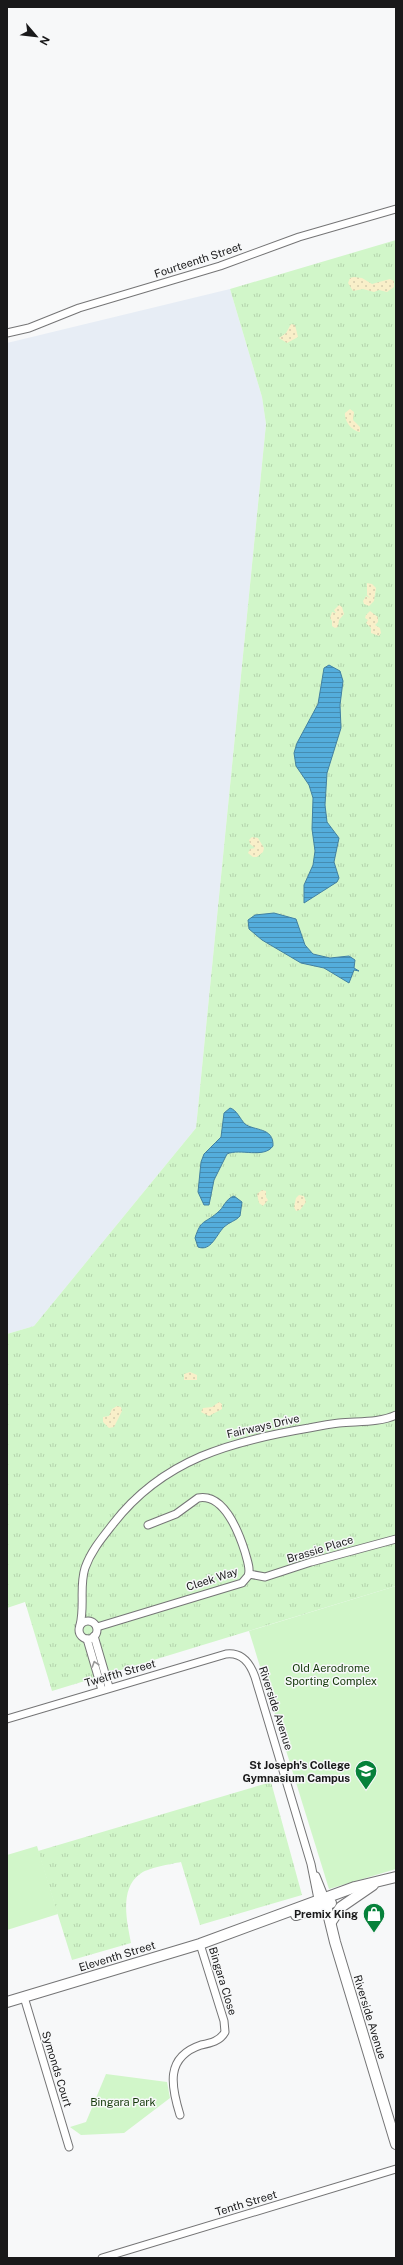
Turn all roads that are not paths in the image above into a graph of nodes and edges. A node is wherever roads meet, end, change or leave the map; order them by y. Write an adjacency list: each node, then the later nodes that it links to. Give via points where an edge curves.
1 (396, 208): 2 (street, Fourteenth Street, via 299,237 220,266 79,308 29,328)
2 (7, 333)
3 (396, 1416): 7 (street, Fairways Drive, via 254,1437 207,1452 176,1468 137,1498 97,1545 83,1577)
4 (148, 1525): 6 (street, Cleek Way, via 176,1514 198,1498 211,1500 236,1525)
5 (396, 1539): 6 (street, Brassie Place, via 265,1577)
6 (249, 1574): 10 (street, Cleek Way, via 242,1583)
7 (83, 1611): 8 (street); 9 (street, Fairways Drive)
8 (91, 1621): 9 (street, via 85,1621); 10 (street)
9 (80, 1625): 11 (street, via 80,1633)
10 (97, 1627): 11 (street)
11 (91, 1637): 13 (street)
12 (239, 1655): 13 (street, Twelfth Street, via 226,1654); 17 (street, Riverside Avenue, via 249,1663 255,1676)
13 (106, 1689): 14 (street, Twelfth Street)
14 (7, 1719)
15 (394, 1877): 16 (main road, Eleventh Street); 17 (main road, Eleventh Street, via 355,1887)
16 (374, 1885): 17 (main road, Eleventh Street); 18 (main road, via 341,1907)
17 (322, 1902): 18 (main road, Riverside Avenue); 19 (main road, Riverside Avenue); 20 (main road, Eleventh Street)
18 (331, 1922): 19 (main road, Riverside Avenue)
19 (335, 1942): 24 (main road, Riverside Avenue)
20 (200, 1944): 21 (main road, Eleventh Street); 23 (street, Bingara Close, via 224,2021 224,2032 219,2039 190,2050 176,2066 172,2087)
21 (24, 1997): 22 (main road, Eleventh Street); 25 (street, Symonds Court)
22 (7, 2002)
23 (180, 2115)
24 (396, 2144)
25 (69, 2147)
26 (396, 2169): 27 (street, Tenth Street)
27 (102, 2258)

